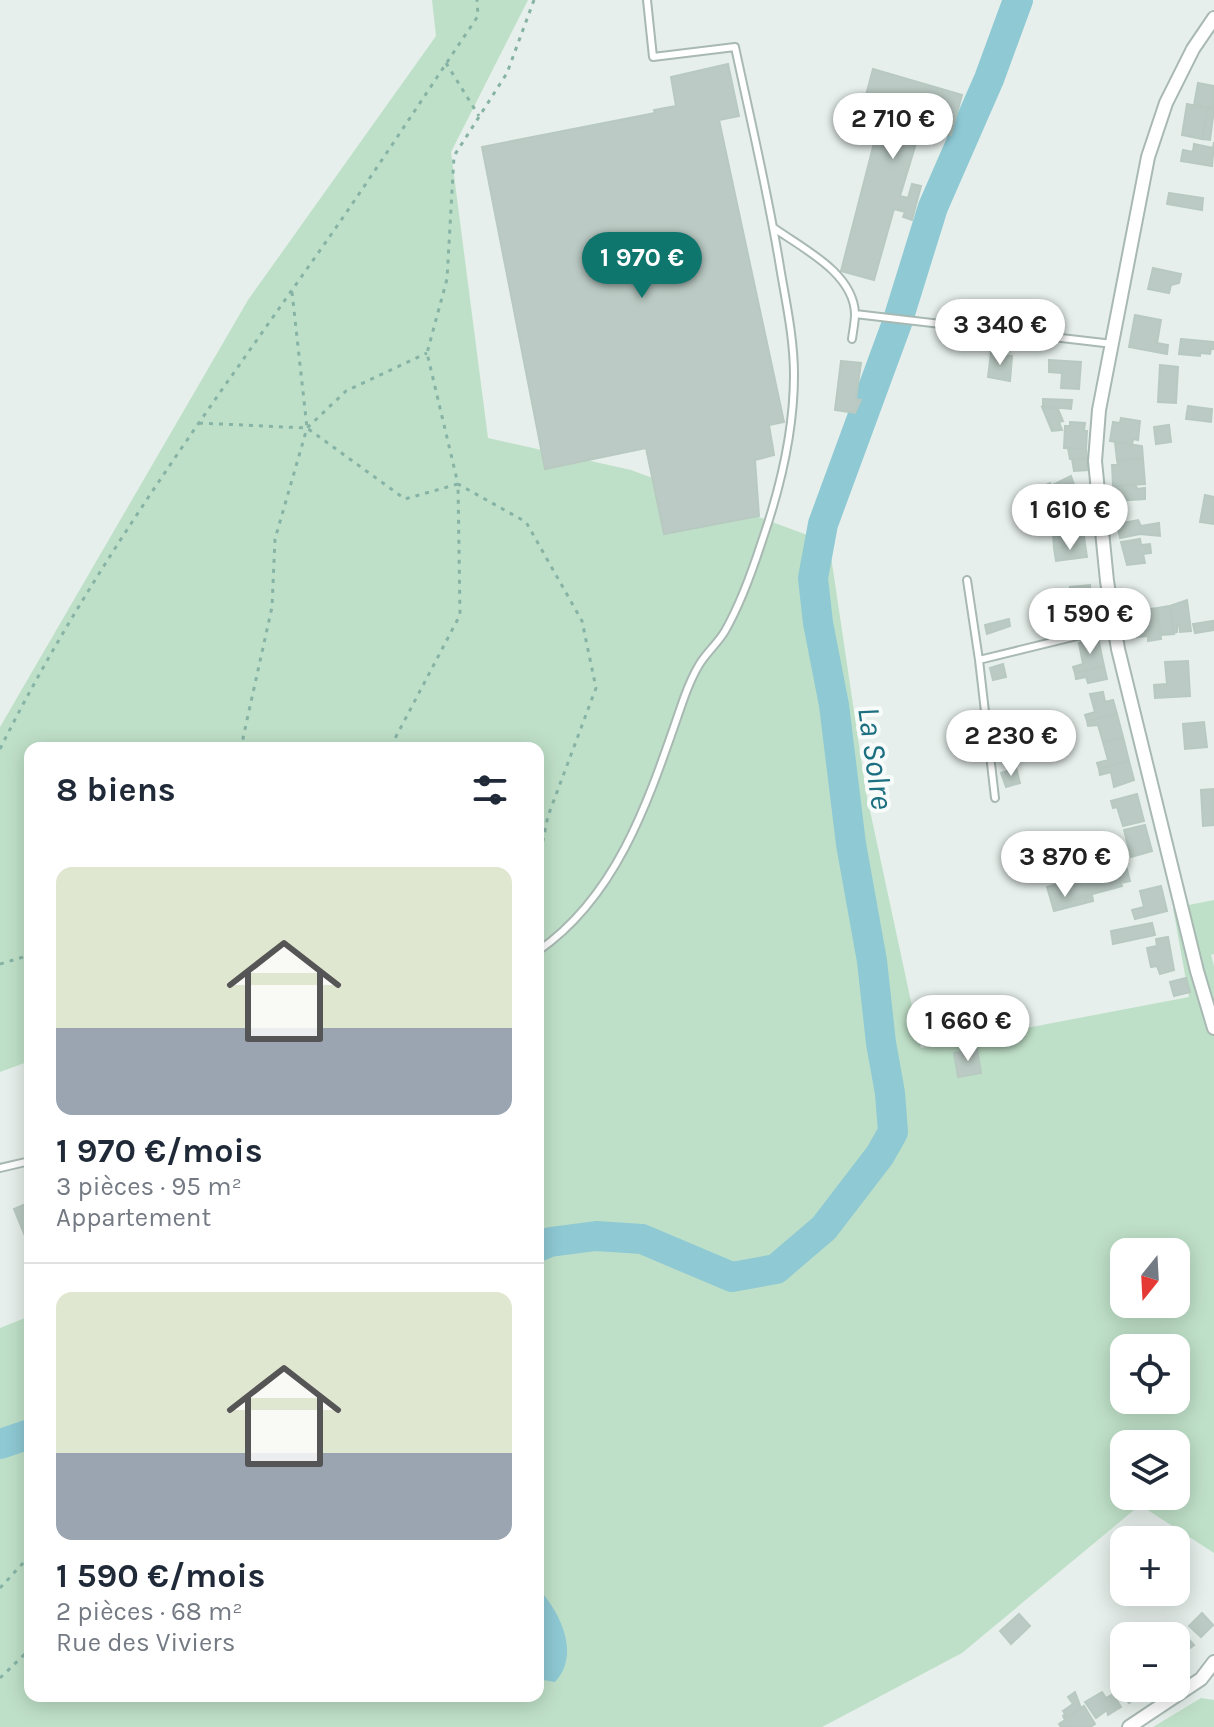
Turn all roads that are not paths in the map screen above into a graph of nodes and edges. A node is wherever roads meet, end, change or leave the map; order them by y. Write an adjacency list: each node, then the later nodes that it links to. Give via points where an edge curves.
1 (647, 0): 3 (lane, via 653,57 735,47)
2 (1214, 18): 6 (street, via 1166,103 1148,157)
3 (774, 228): 4 (lane, via 826,264 848,290); 11 (lane, via 794,379 782,472 764,537 724,634 699,664 651,795 618,860 576,917)
4 (855, 314): 5 (lane); 6 (lane)
5 (852, 339)
6 (1113, 344): 8 (street, via 1096,440)
7 (967, 580): 9 (lane)
8 (1114, 627): 9 (lane); 12 (street)
9 (979, 660): 10 (lane)
10 (995, 798)
11 (544, 946)
12 (1214, 1028)
13 (24, 1162): 14 (lane)
14 (0, 1168)
15 (1214, 1662): 16 (street, via 1201,1679)
16 (1129, 1727)

